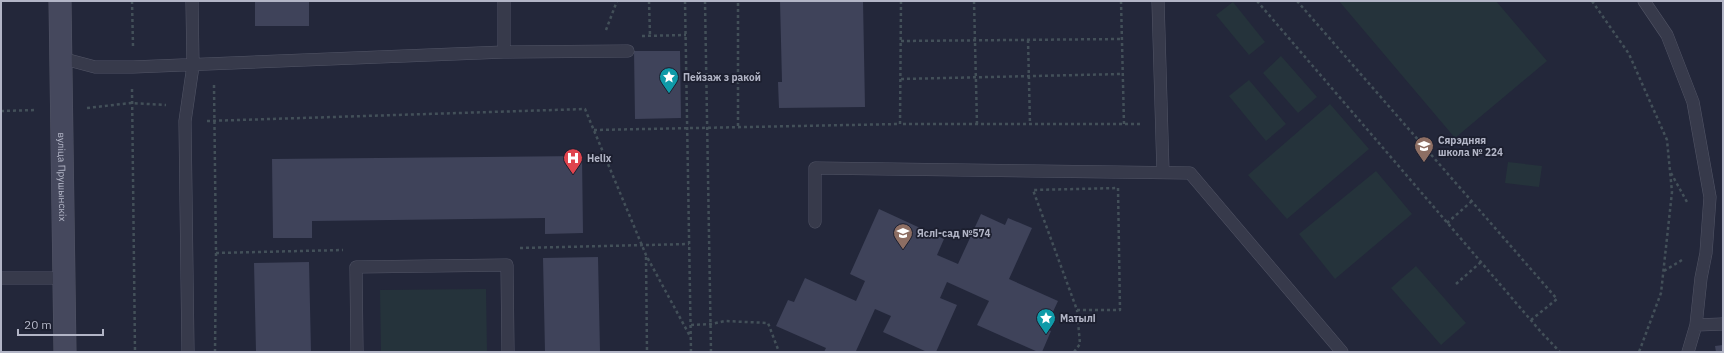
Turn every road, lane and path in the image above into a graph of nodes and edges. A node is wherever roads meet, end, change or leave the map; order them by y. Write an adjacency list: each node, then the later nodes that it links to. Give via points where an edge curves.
1 (60, 1): 26 (street, вуліца Прушынскіх)
2 (132, 1): 29 (path)
3 (192, 1): 28 (lane)
4 (504, 1): 25 (lane)
5 (617, 1): 18 (path)
6 (648, 1): 19 (path)
7 (685, 1): 44 (path)
8 (705, 1): 43 (path)
9 (738, 1): 42 (path)
10 (901, 1): 23 (path)
11 (974, 1): 21 (path)
12 (1121, 1): 20 (path)
13 (1158, 1): 41 (lane)
14 (1257, 1): 49 (path)
15 (1298, 1): 47 (path)
16 (1592, 1): 75 (path, via 1630,54 1667,140 1672,192 1662,293)
17 (1644, 1): 60 (lane, via 1667,34 1693,102 1710,197 1706,253)
18 (604, 36)
19 (650, 36)
20 (1122, 39): 22 (path); 30 (path)
21 (975, 40): 22 (path); 23 (path); 32 (path)
22 (1028, 40): 31 (path)
23 (901, 41): 33 (path)
24 (628, 51): 25 (lane)
25 (504, 52): 27 (lane)
26 (60, 58): 29 (lane, via 94,67); 53 (street, вуліца Прушынскіх)
27 (213, 65): 28 (lane); 35 (path)
28 (193, 66): 29 (lane); 36 (lane)
29 (133, 67): 34 (path)
30 (1122, 74): 31 (path); 40 (path)
31 (1029, 76): 32 (path); 39 (path)
32 (976, 77): 33 (path); 38 (path)
33 (901, 79): 37 (path)
34 (131, 103): 36 (path, via 168,105); 63 (path)
35 (214, 120): 36 (path); 45 (path, via 585,109); 65 (path)
36 (185, 121): 64 (lane)
37 (900, 124): 38 (path); 42 (path)
38 (977, 124): 39 (path)
39 (1030, 124): 40 (path)
40 (1124, 124): 41 (path)
41 (1162, 124): 46 (lane)
42 (738, 126): 43 (path)
43 (708, 128): 44 (path); 57 (path)
44 (687, 129): 45 (path); 59 (path)
45 (594, 130): 50 (path)
46 (1163, 172): 48 (lane, via 814,168); 73 (lane, via 1190,173)
47 (1472, 201): 49 (path); 56 (path, via 1557,299)
48 (815, 222)
49 (1447, 223): 51 (path)
50 (646, 255): 61 (path); 68 (path)
51 (1481, 262): 54 (path); 56 (path)
52 (1, 278): 53 (lane)
53 (64, 278): 62 (street, вуліца Прушынскіх)
54 (1456, 284)
55 (1077, 310): 55 (path, via 1033,190 1118,188 1120,310); 72 (path, via 1080,344)
56 (1531, 320): 74 (path)
57 (711, 324): 59 (path); 70 (path); 71 (path, via 726,321 768,323)
58 (1723, 324): 60 (lane)
59 (691, 325): 61 (path)
60 (1696, 325): 76 (lane)
61 (691, 338): 69 (path)
62 (65, 352)
63 (135, 352)
64 (188, 352)
65 (215, 352)
66 (357, 352): 67 (lane, via 356,267 507,265)
67 (508, 352)
68 (647, 352)
69 (691, 352)
70 (711, 352)
71 (779, 352)
72 (1074, 352)
73 (1342, 352)
74 (1560, 352)
75 (1639, 352)
76 (1688, 352)

